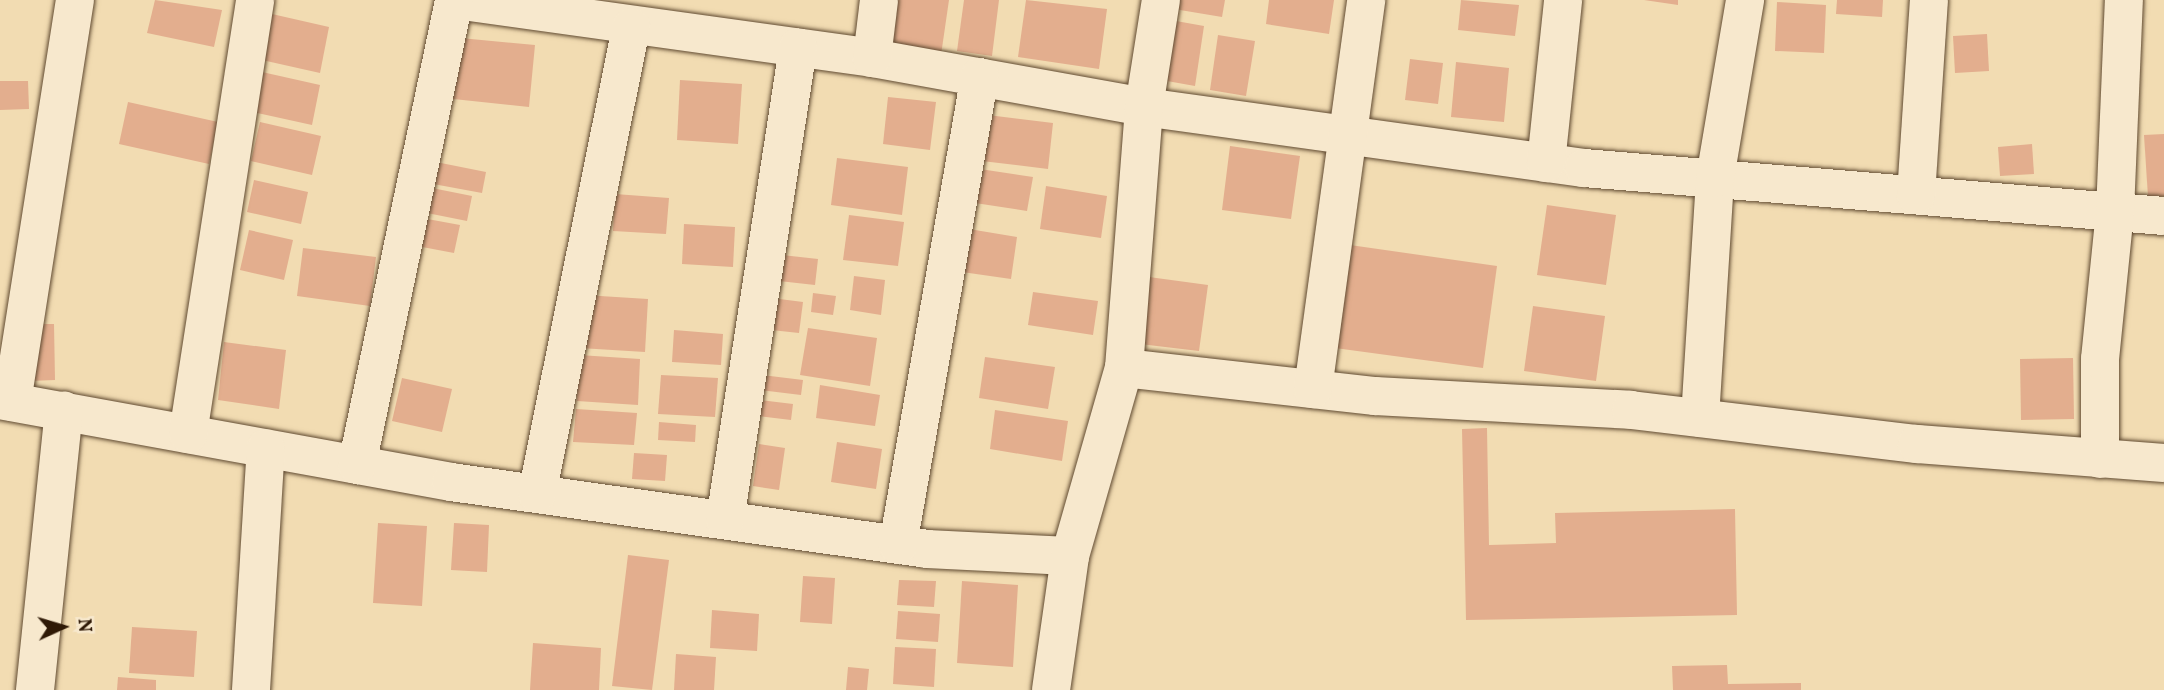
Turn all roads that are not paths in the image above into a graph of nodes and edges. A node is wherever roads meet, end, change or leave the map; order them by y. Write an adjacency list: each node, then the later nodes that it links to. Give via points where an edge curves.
1 (75, 0): 25 (street)
2 (255, 0): 28 (street)
3 (455, 0): 12 (street); 32 (street)
4 (879, 0): 14 (street)
5 (1161, 0): 16 (street)
6 (1366, 0): 17 (street)
7 (1563, 0): 18 (street)
8 (1745, 0): 19 (street)
9 (1929, 0): 20 (street)
10 (2124, 0): 21 (street)
11 (676, 15): 12 (street); 13 (street)
12 (631, 27): 33 (street)
13 (798, 48): 14 (street); 34 (street)
14 (872, 58): 15 (street)
15 (980, 77): 16 (street); 35 (street)
16 (1144, 107): 17 (street); 23 (street)
17 (1349, 133): 18 (street); 24 (street)
18 (1546, 163): 19 (street)
19 (1715, 178): 20 (street); 27 (street)
20 (1916, 195): 21 (street)
21 (2115, 212): 22 (street); 30 (street, via 2100,359)
22 (2164, 216)
23 (1124, 368): 24 (street); 36 (street)
24 (1313, 389): 27 (street)
25 (6, 401): 26 (street)
26 (64, 411): 28 (street); 37 (street)
27 (1700, 418): 30 (street, via 1917,444)
28 (188, 434): 29 (street)
29 (266, 448): 32 (street); 38 (street)
30 (2100, 459): 31 (street)
31 (2164, 463)
32 (357, 465): 33 (street)
33 (537, 494): 34 (street)
34 (725, 520): 35 (street)
35 (898, 545): 36 (street)
36 (1070, 556): 39 (street)
37 (35, 690)
38 (251, 690)
39 (1051, 690)

